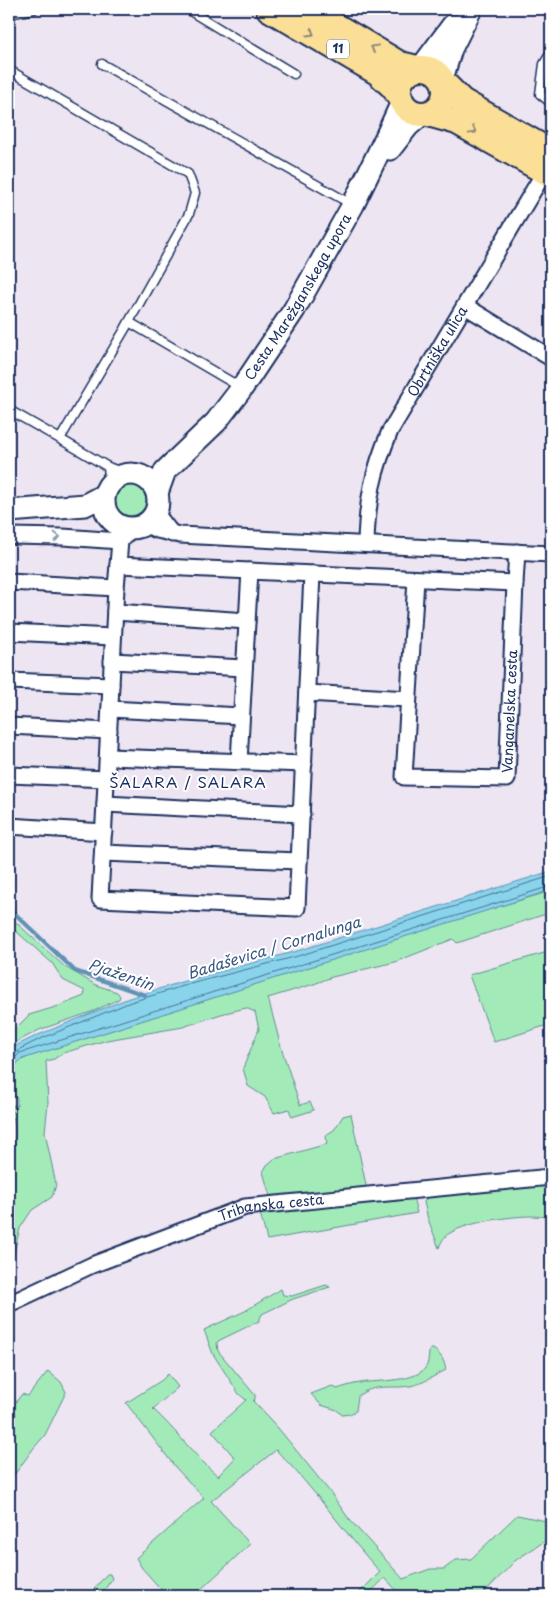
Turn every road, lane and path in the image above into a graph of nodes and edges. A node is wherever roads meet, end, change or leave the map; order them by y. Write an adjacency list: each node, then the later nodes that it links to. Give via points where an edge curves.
1 (34, 9): 7 (lane)
2 (187, 9): 12 (lane)
3 (269, 9): 15 (main road, 11, one-way to 15, via 378,73)
4 (308, 9): 10 (main road, 11, one-way to 4, via 400,64)
5 (465, 9): 10 (street)
6 (471, 9): 13 (street, via 451,49)
7 (9, 14)
8 (551, 52): 14 (lane, via 544,64 540,94)
9 (102, 64): 17 (lane)
10 (419, 68): 13 (main road, 11, via 431,69); 15 (main road, via 405,76 399,90)
11 (9, 70): 19 (lane, via 188,174 195,193 189,214)
12 (294, 74)
13 (443, 81): 15 (main road, via 446,91 441,106 435,111); 16 (main road, 11, via 462,101)
14 (551, 103)
15 (412, 107): 16 (main road, one-way to 16, via 457,122); 17 (street, Cesta Marežganskega upora, via 387,135)
16 (549, 166): 18 (street, Obrtniška ulica)
17 (353, 205): 21 (street, Cesta Marežganskega upora, via 294,310)
18 (464, 306): 20 (street); 27 (street, Obrtniška ulica, via 390,431 378,459 367,511)
19 (129, 322): 21 (lane, Cesta Marežganskega upora); 23 (lane)
20 (551, 358)
21 (242, 388): 24 (street, Cesta Marežganskega upora, via 216,422 165,472)
22 (9, 410): 23 (lane)
23 (60, 439): 24 (lane)
24 (127, 503): 25 (street); 26 (street, one-way to 24); 27 (street, via 172,534); 30 (street)
25 (9, 511)
26 (9, 536)
27 (366, 544): 28 (street)
28 (516, 552): 29 (street); 35 (street, Vanganelska cesta)
29 (551, 554)
30 (118, 565): 31 (street); 36 (street)
31 (250, 571): 32 (street); 38 (street)
32 (312, 574): 33 (street); 45 (street)
33 (416, 579): 35 (street); 46 (street, Vanganelska cesta)
34 (9, 582): 36 (street)
35 (515, 583): 46 (street, Vanganelska cesta, via 507,779 404,777)
36 (116, 588): 37 (street)
37 (115, 612): 38 (street); 40 (street)
38 (247, 621): 42 (street)
39 (9, 632): 40 (street)
40 (113, 638): 41 (street)
41 (112, 661): 42 (street); 44 (street)
42 (244, 668): 48 (street)
43 (9, 681): 44 (street)
44 (111, 685): 47 (street)
45 (307, 694): 46 (street); 53 (street)
46 (408, 699)
47 (110, 709): 48 (street); 50 (street)
48 (241, 716): 52 (street)
49 (9, 726): 50 (street)
50 (109, 731): 51 (street)
51 (108, 757): 52 (street); 55 (street)
52 (239, 762): 53 (street)
53 (304, 764): 57 (street)
54 (9, 775): 55 (street)
55 (106, 780): 56 (street)
56 (105, 804): 57 (street); 59 (street)
57 (302, 814): 61 (street)
58 (9, 826): 59 (street)
59 (104, 832): 60 (street)
60 (103, 853): 61 (street); 61 (street, via 100,899 297,908)
61 (299, 861)
62 (551, 1177): 63 (street, Tribanska cesta, via 245,1207 92,1265)
63 (9, 1304)

